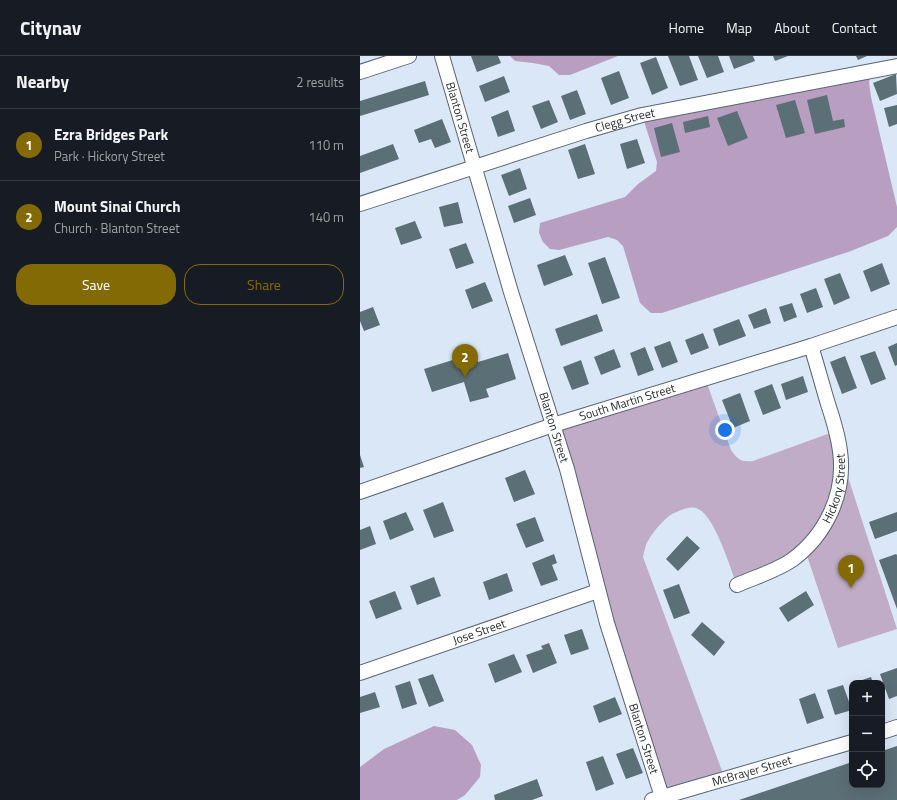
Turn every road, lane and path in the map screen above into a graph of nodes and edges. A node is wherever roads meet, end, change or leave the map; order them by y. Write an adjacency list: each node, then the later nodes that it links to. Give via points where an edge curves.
1 (410, 56): 4 (street)
2 (442, 56): 5 (street, Blanton Street)
3 (897, 66): 5 (street, Clegg Street, via 642,115 586,130)
4 (360, 72)
5 (474, 167): 6 (street, Clegg Street); 9 (street, Blanton Street)
6 (360, 204)
7 (897, 317): 8 (street, South Martin Street)
8 (811, 346): 9 (street, South Martin Street); 11 (street, Hickory Street, via 840,452 841,475 838,494 829,517 805,549 790,561)
9 (553, 425): 10 (street, South Martin Street); 12 (street, Blanton Street)
10 (360, 492)
11 (737, 585)
12 (598, 590): 13 (street, Jose Street); 17 (street, Blanton Street)
13 (360, 673)
14 (897, 727): 15 (street)
15 (885, 731)
16 (849, 743): 17 (street, McBrayer Street)
17 (659, 799)

